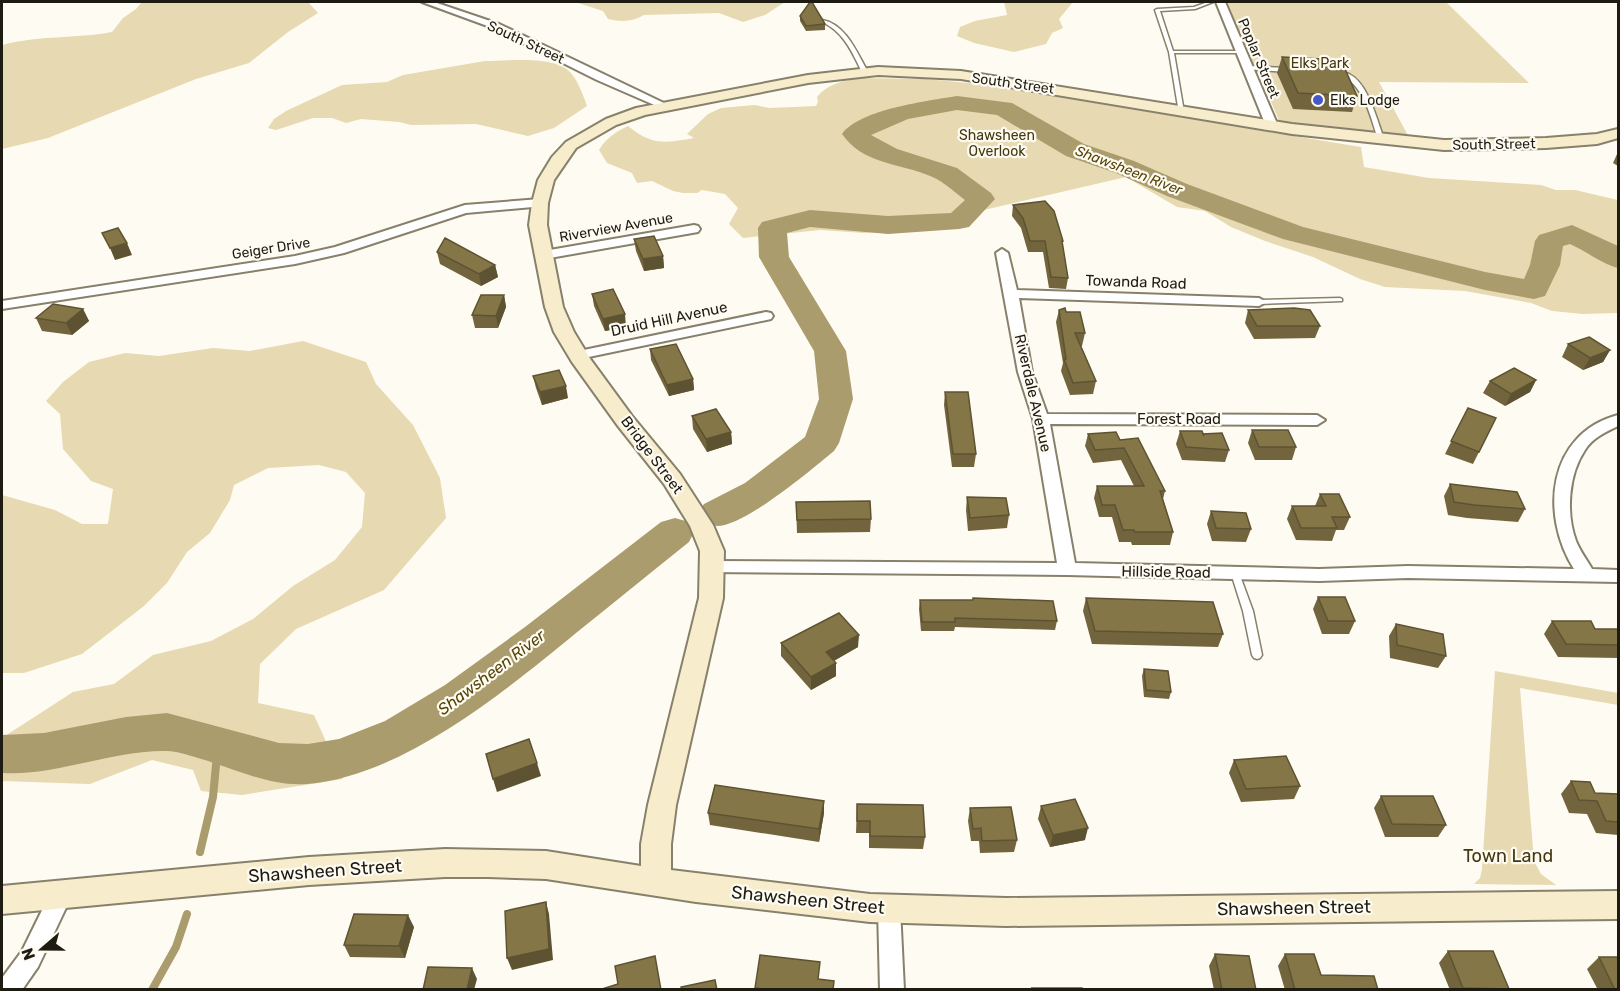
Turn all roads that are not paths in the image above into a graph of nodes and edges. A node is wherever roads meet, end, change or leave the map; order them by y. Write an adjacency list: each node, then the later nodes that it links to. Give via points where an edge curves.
1 (427, 2): 11 (street, South Street, via 496,26)
2 (1211, 2): 5 (lane, via 1195,9 1157,10)
3 (1220, 2): 6 (street, Poplar Street)
4 (824, 21): 9 (lane, via 841,31)
5 (1171, 52): 6 (lane); 12 (lane)
6 (1241, 52): 7 (street, Poplar Street)
7 (1248, 68): 8 (lane); 13 (street, Poplar Street)
8 (1292, 70)
9 (865, 72): 11 (street, South Street); 12 (street, South Street, via 961,75)
10 (1335, 72): 15 (lane, via 1346,73 1358,82)
11 (663, 105): 16 (street, Bridge Street, via 611,122 571,145 546,180)
12 (1181, 112): 13 (street, South Street)
13 (1272, 126): 15 (street, South Street)
14 (1618, 134): 15 (street, South Street, via 1597,139 1497,145)
15 (1381, 139)
16 (540, 203): 19 (street, Bridge Street, via 538,225); 23 (street, Geiger Drive, via 465,209 339,250 295,260)
17 (694, 229): 19 (street, Riverview Avenue)
18 (1002, 253): 20 (street, Riverdale Avenue)
19 (544, 255): 25 (street, Bridge Street, via 554,307)
20 (1011, 294): 22 (street, Towanda Road); 26 (street, Riverdale Avenue, via 1025,372)
21 (1340, 300): 22 (lane)
22 (1259, 302)
23 (2, 305)
24 (766, 316): 25 (street, Druid Hill Avenue)
25 (579, 355): 29 (street, Bridge Street, via 672,479 701,525 712,551)
26 (1041, 419): 27 (street, Forest Road); 30 (street, Riverdale Avenue)
27 (1317, 420)
28 (1618, 420): 32 (street, via 1578,447 1568,472 1563,504 1566,536)
29 (713, 567): 30 (street, Hillside Road); 35 (street, Bridge Street, via 705,629 662,805)
30 (1066, 569): 31 (street, Hillside Road)
31 (1235, 573): 32 (street, Hillside Road); 34 (lane)
32 (1587, 575): 33 (street, Hillside Road)
33 (1618, 576)
34 (1257, 655)
35 (656, 882): 36 (street, Shawsheen Street, via 546,865 445,863 309,871); 39 (street, Shawsheen Street)
36 (61, 895): 37 (street, Shawsheen Street); 40 (street, via 30,960)
37 (2, 900)
38 (1618, 906): 39 (street, Shawsheen Street, via 1006,912)
39 (889, 908): 41 (street)
40 (7, 990)
41 (892, 990)

